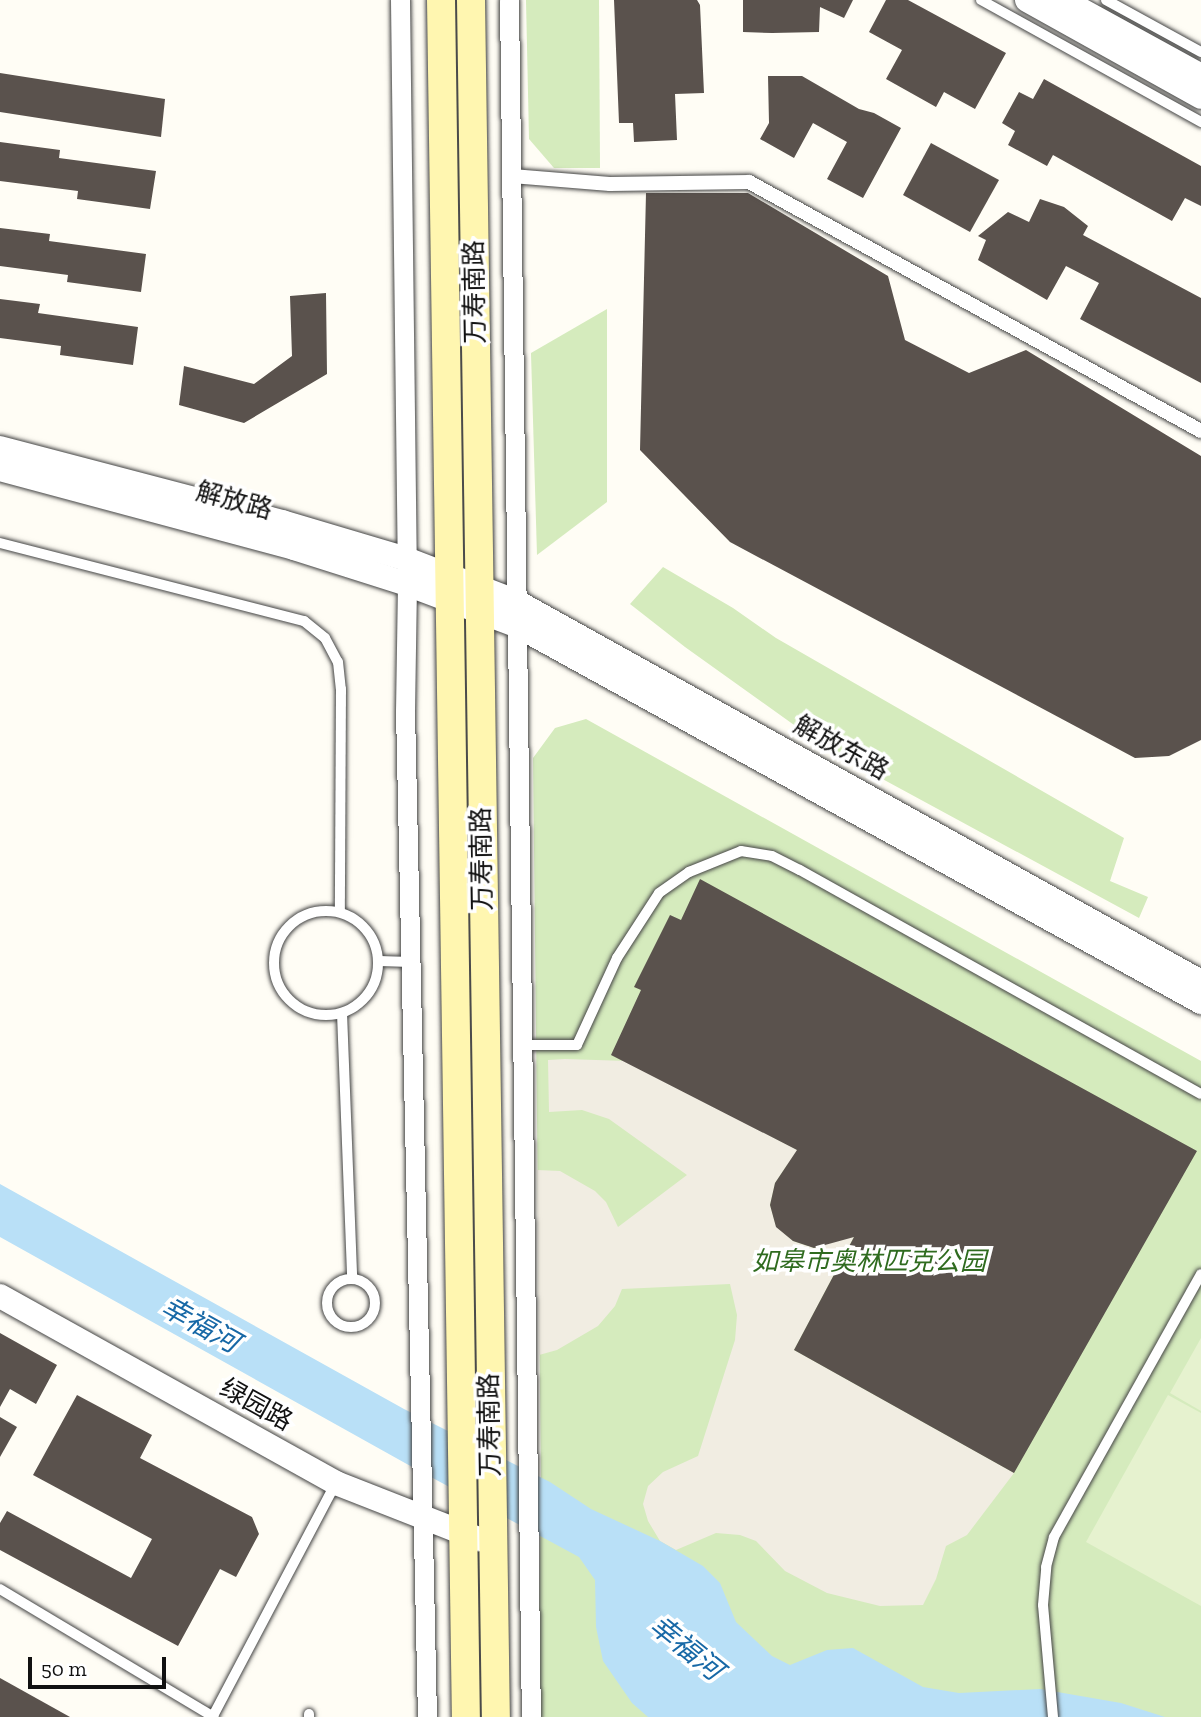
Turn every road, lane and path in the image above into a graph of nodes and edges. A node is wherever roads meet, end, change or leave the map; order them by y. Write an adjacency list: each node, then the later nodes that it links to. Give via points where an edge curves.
1 (400, 0): 18 (street)
2 (441, 0): 20 (main road, 万寿南路)
3 (471, 0): 21 (main road, 万寿南路)
4 (509, 0): 13 (street)
5 (981, 0): 12 (lane)
6 (1027, 0): 11 (street)
7 (1063, 0): 10 (street)
8 (1106, 0): 9 (lane)
9 (1201, 52)
10 (1201, 76)
11 (1201, 97)
12 (1201, 122)
13 (512, 176): 14 (street, via 610,184 749,182); 22 (street)
14 (1201, 431)
15 (0, 448): 18 (street, 解放路)
16 (0, 469): 19 (street, 解放路, via 294,548)
17 (0, 543): 24 (lane, via 304,621 325,638 338,662 341,689)
18 (406, 559): 19 (street); 20 (street, 解放路)
19 (407, 584): 20 (street, 解放路); 26 (street)
20 (448, 587): 21 (street, 解放东路); 36 (main road, 万寿南路)
21 (479, 600): 22 (street, 解放东路); 23 (street, 解放东路); 37 (main road, 万寿南路)
22 (515, 601): 23 (street); 27 (street, 解放东路)
23 (518, 626): 27 (street, 解放东路); 29 (street)
24 (340, 912): 25 (lane, via 367,930); 28 (lane, via 305,914 290,924 279,938 274,972 286,996 307,1012)
25 (379, 961): 26 (lane); 28 (lane, via 369,993)
26 (411, 962): 35 (street)
27 (1197, 985)
28 (342, 1013): 32 (lane)
29 (524, 1045): 30 (lane, via 577,1045 617,958 659,893 689,872 741,851 772,856 800,870); 43 (street)
30 (1201, 1094)
31 (1201, 1274): 44 (lane, via 1054,1537 1043,1605)
32 (352, 1279): 32 (lane, via 367,1284 376,1305 370,1320 349,1328 334,1321 327,1297 336,1283)
33 (0, 1296): 34 (street, 绿园路)
34 (336, 1483): 35 (street, 绿园路); 39 (lane)
35 (425, 1519): 36 (street, 绿园路); 40 (street)
36 (464, 1532): 37 (street, 绿园路); 41 (main road, 万寿南路)
37 (493, 1544): 42 (main road, 万寿南路)
38 (0, 1589): 39 (lane)
39 (214, 1717)
40 (426, 1717)
41 (466, 1717)
42 (496, 1717)
43 (531, 1717)
44 (1053, 1717)

